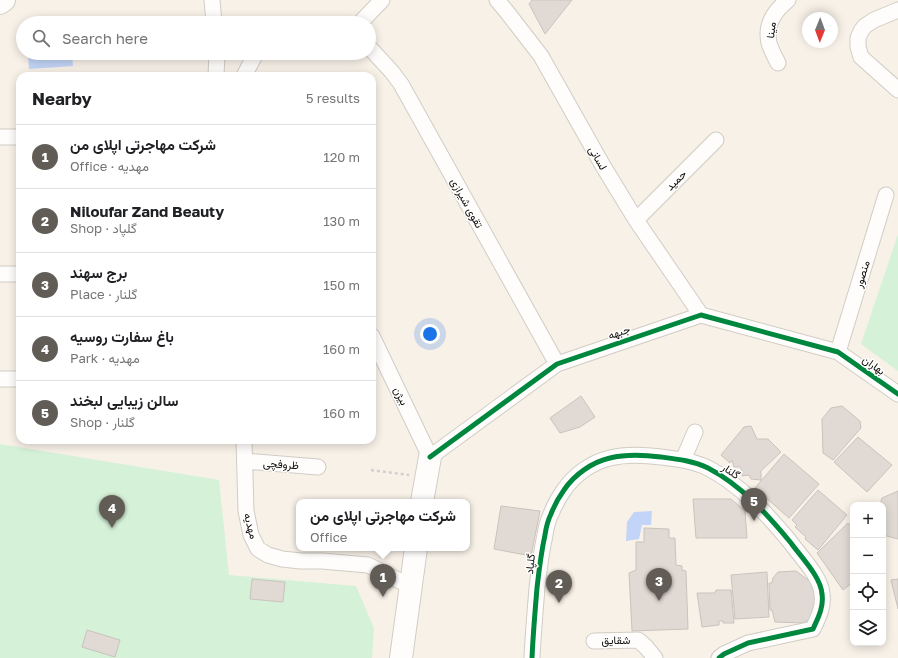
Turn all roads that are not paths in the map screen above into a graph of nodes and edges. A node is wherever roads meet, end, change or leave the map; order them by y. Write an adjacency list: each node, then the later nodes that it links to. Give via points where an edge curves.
1 (4, 0): 6 (main road)
2 (212, 0): 8 (street)
3 (382, 0): 9 (street)
4 (496, 0): 21 (street, لسانی, via 541,56 602,166)
5 (788, 0): 13 (street, مینا, via 773,14 768,28 769,42)
6 (0, 3)
7 (898, 10): 16 (street, via 865,26 858,38 858,47 861,57)
8 (213, 16)
9 (367, 16)
10 (376, 55): 27 (street, تقوی شیرازی, via 401,84)
11 (217, 60): 14 (street)
12 (252, 60): 15 (street)
13 (778, 63)
14 (216, 72)
15 (246, 72)
16 (898, 90)
17 (0, 137): 18 (street)
18 (16, 137)
19 (716, 140): 21 (street, حمید)
20 (886, 195): 26 (street, منصور)
21 (636, 220): 24 (street, لسانی)
22 (0, 274): 23 (street)
23 (16, 274)
24 (702, 315): 26 (street); 27 (street, جبهه)
25 (376, 345): 36 (street, بیژن)
26 (838, 352): 30 (street, بهاران)
27 (557, 364): 36 (street, جبهه)
28 (0, 379): 29 (street)
29 (16, 379)
30 (898, 394)
31 (695, 432): 33 (street)
32 (244, 444): 34 (street, مهدیه)
33 (682, 460): 37 (street, گلنار, via 652,456 610,458 596,463); 45 (street, گلنار, via 707,467 728,480 758,507 798,552 817,578 822,594 822,604 813,629 748,643)
34 (244, 462): 35 (street, ظروفچی); 40 (street, مهدیه, via 246,512 258,548 268,555 282,559 368,565)
35 (318, 467)
36 (428, 467): 38 (main road)
37 (572, 481): 43 (street, گلپاد, via 550,516 543,544)
38 (423, 499)
39 (416, 551): 40 (main road)
40 (410, 586): 42 (main road)
41 (594, 641): 44 (street, شقایق, via 638,640)
42 (401, 658)
43 (532, 658)
44 (655, 658)
45 (719, 658)

